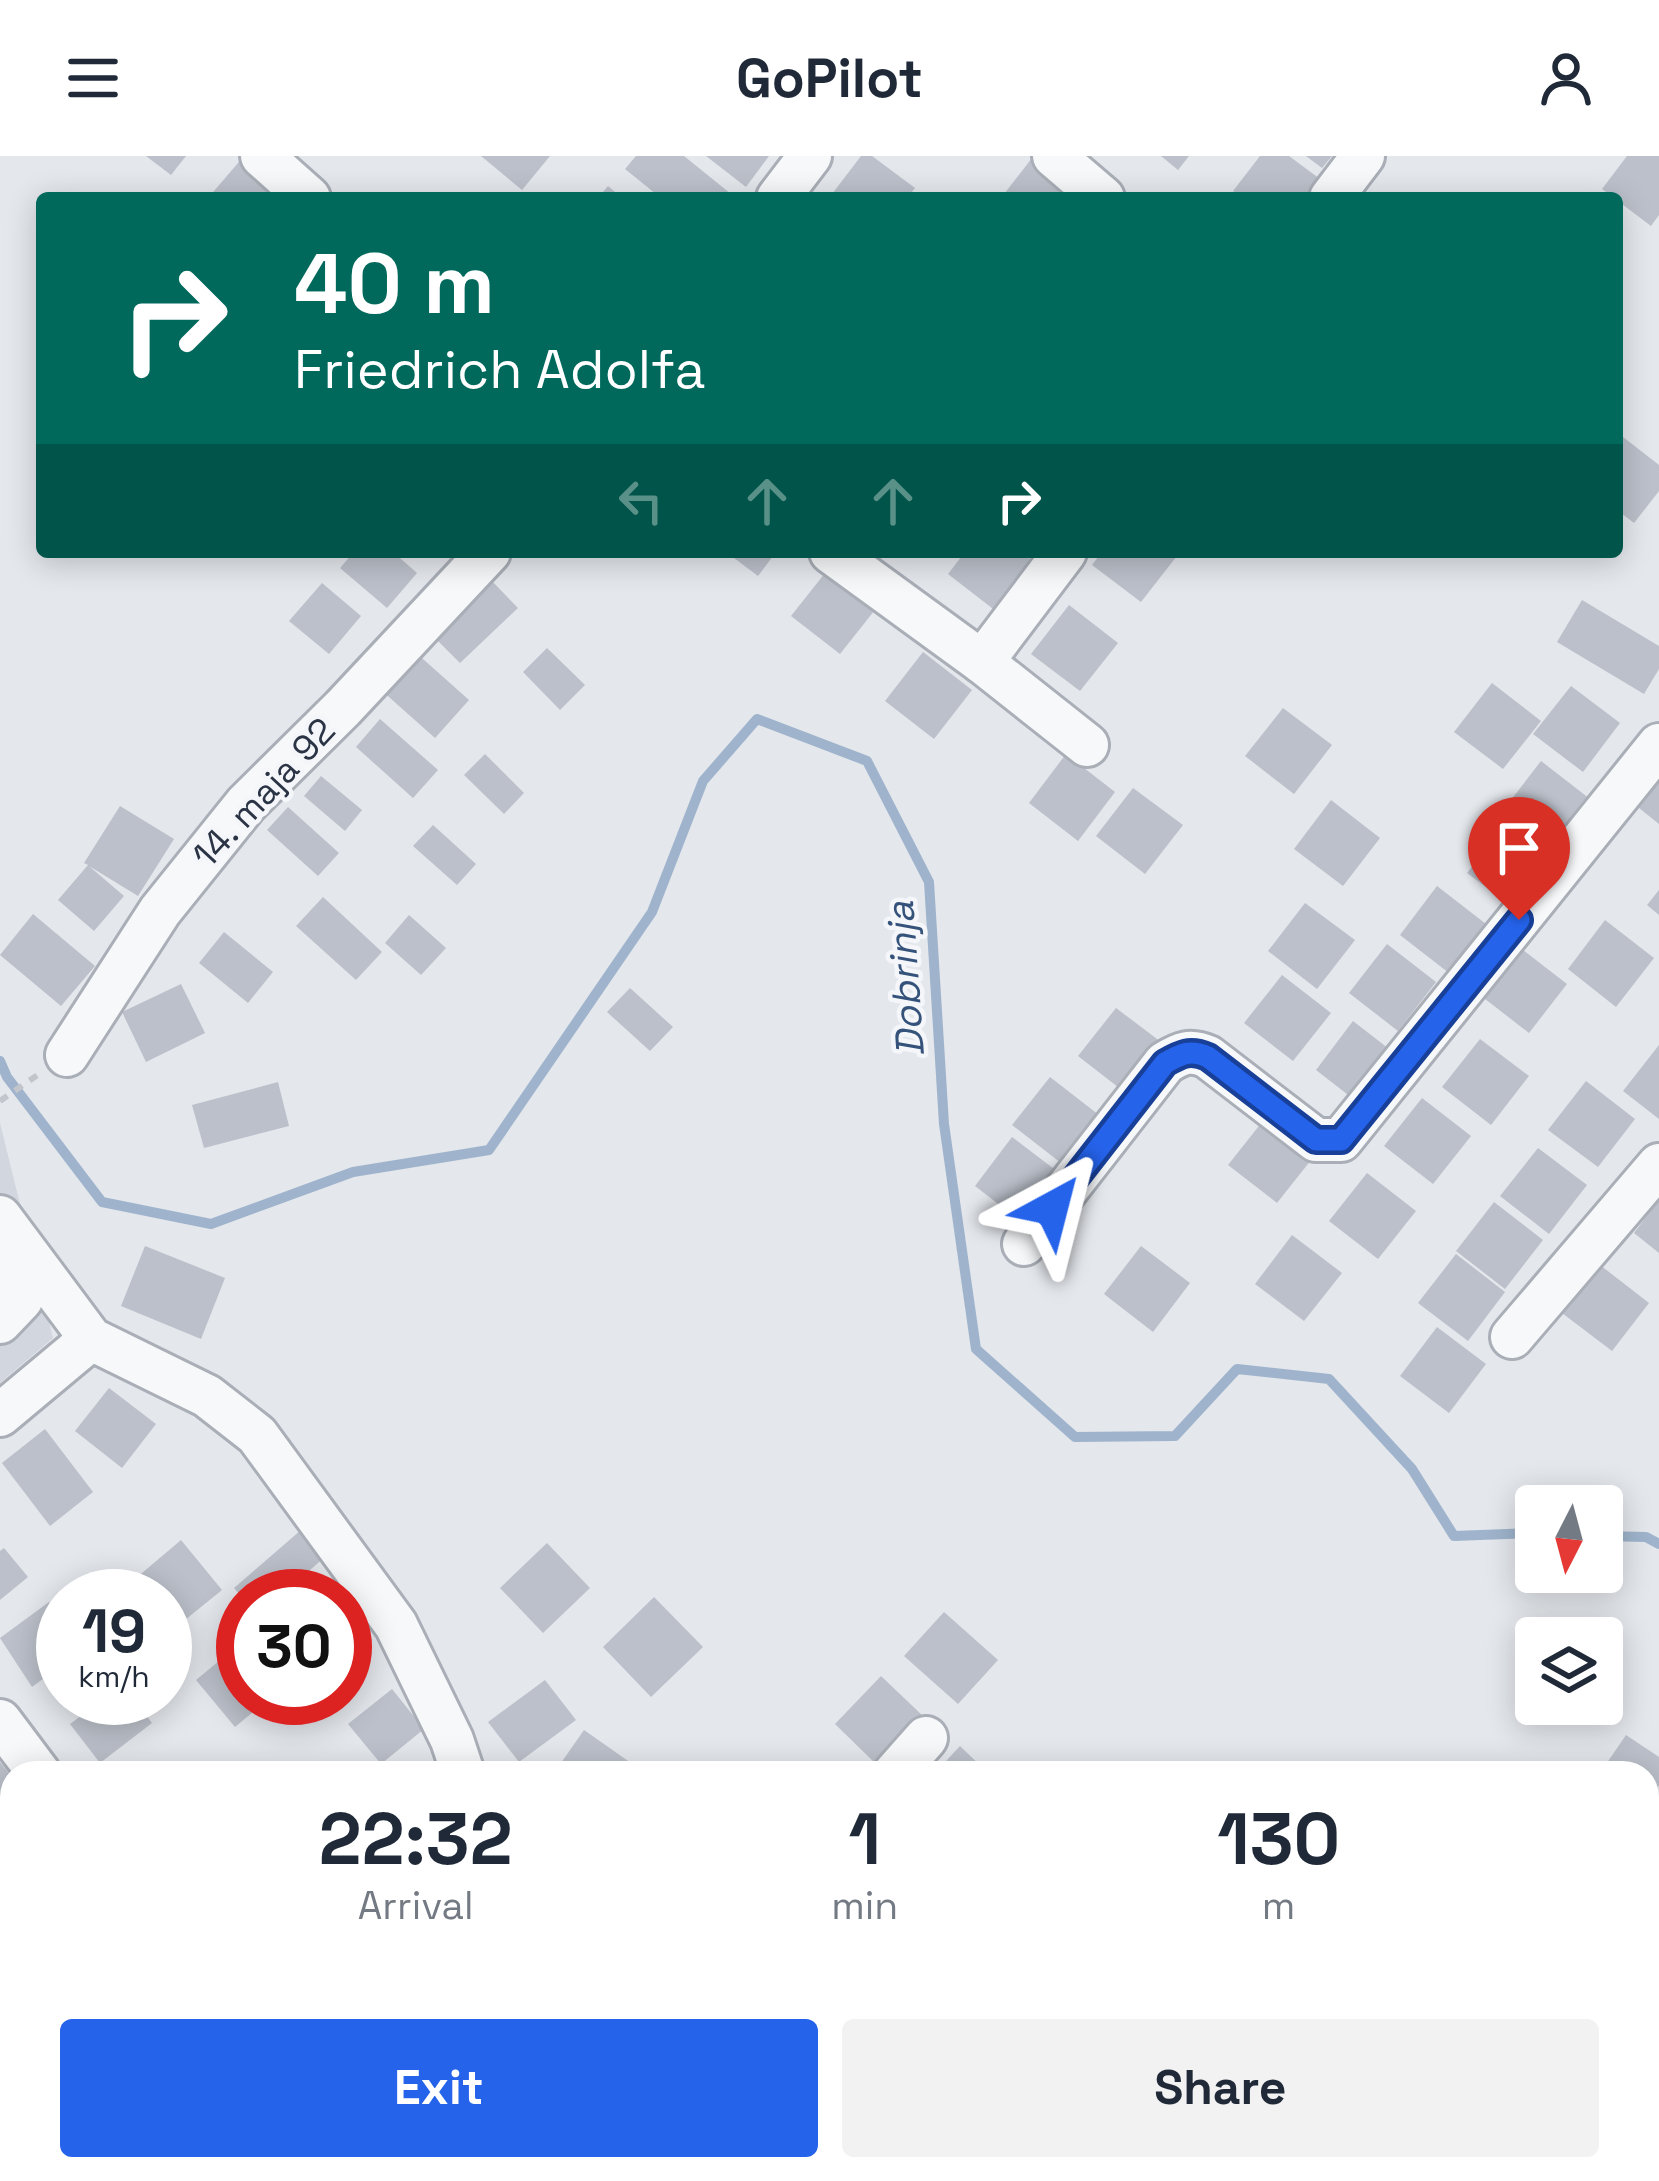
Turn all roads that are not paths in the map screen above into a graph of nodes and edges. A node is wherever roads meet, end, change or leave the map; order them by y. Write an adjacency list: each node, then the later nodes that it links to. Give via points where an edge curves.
1 (262, 156): 5 (street)
2 (811, 156): 6 (street)
3 (1054, 156): 7 (street)
4 (1363, 156): 8 (street)
5 (302, 192)
6 (783, 192)
7 (1096, 192)
8 (1336, 192)
9 (483, 558): 15 (street, 14. maja 92, via 246,804 160,911)
10 (839, 558): 12 (street)
11 (1060, 558): 12 (street)
12 (982, 662): 13 (street)
13 (1087, 745)
14 (1659, 745): 18 (street, via 1341,1140 1316,1140 1208,1057 1181,1054 1165,1063)
15 (67, 1055)
16 (1659, 1165): 21 (street)
17 (0, 1217): 22 (street)
18 (1024, 1244)
19 (0, 1258): 20 (street, via 21,1300)
20 (0, 1322)
21 (1512, 1337)
22 (91, 1340): 23 (street); 27 (street, via 207,1396 256,1435 396,1624)
23 (0, 1415)
24 (0, 1721): 26 (street)
25 (926, 1738): 28 (street)
26 (30, 1761)
27 (459, 1761)
28 (906, 1761)

